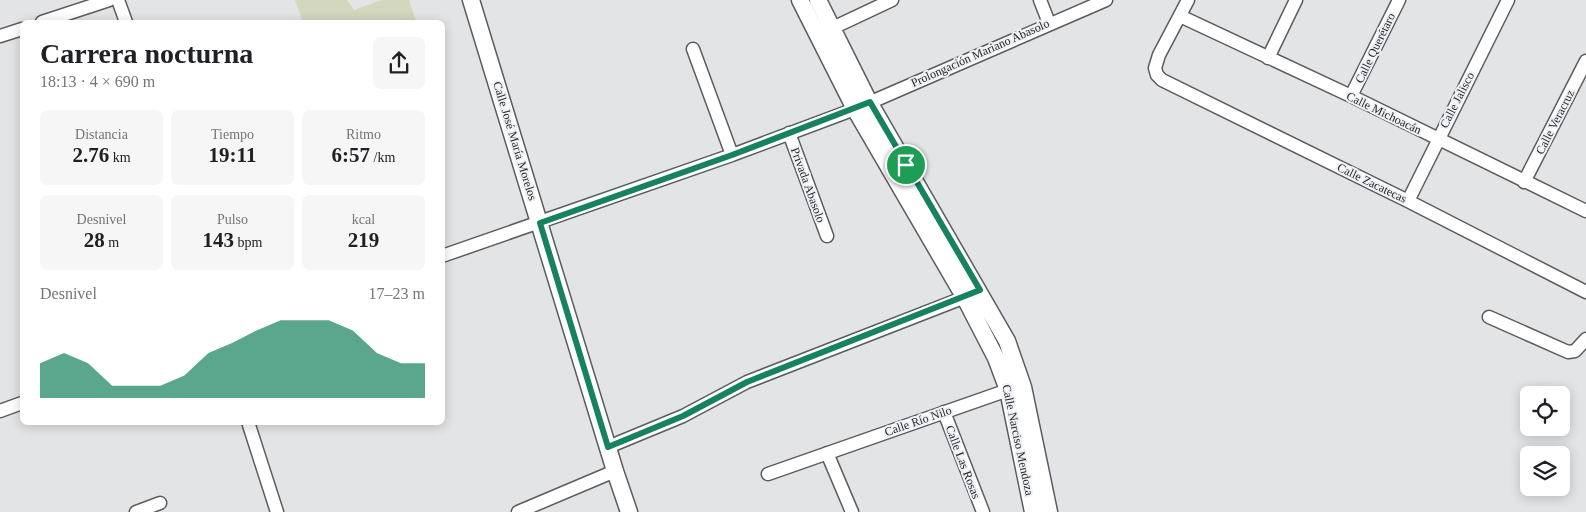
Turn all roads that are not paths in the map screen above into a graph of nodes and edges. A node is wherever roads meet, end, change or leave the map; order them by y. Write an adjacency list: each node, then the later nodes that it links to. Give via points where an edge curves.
1 (109, 0): 14 (street)
2 (118, 0): 15 (street)
3 (472, 0): 32 (street, Calle José María Morelos)
4 (800, 0): 19 (street, Calle Narciso Mendoza)
5 (818, 0): 17 (street, Calle Narciso Mendoza)
6 (892, 0): 17 (street)
7 (1040, 0): 16 (street)
8 (1106, 0): 16 (street, Prolongación Mariano Abasolo)
9 (1188, 0): 13 (street)
10 (1296, 0): 22 (street)
11 (1399, 0): 24 (street, Calle Querétaro)
12 (1508, 0): 27 (street, Calle Jalisco)
13 (1180, 16): 22 (street, Calle Michoacán); 30 (street, Calle Zacatecas, via 1156,61 1157,75 1167,83)
14 (48, 20)
15 (125, 20)
16 (1049, 23): 25 (street, Prolongación Mariano Abasolo)
17 (832, 28): 19 (street); 25 (street, Calle Narciso Mendoza)
18 (20, 30): 20 (street)
19 (816, 35): 25 (street, Calle Narciso Mendoza)
20 (0, 36)
21 (693, 49): 28 (street)
22 (1268, 58): 24 (street, Calle Michoacán)
23 (1586, 61): 29 (street, Calle Veracruz)
24 (1351, 96): 27 (street, Calle Michoacán)
25 (862, 106): 26 (street, Prolongación Mariano Abasolo); 35 (street, Calle Narciso Mendoza); 37 (street, Calle Narciso Mendoza)
26 (789, 133): 28 (street, Prolongación Mariano Abasolo); 33 (street, Privada Abasolo)
27 (1437, 139): 29 (street, Calle Michoacán); 30 (street, Calle Jalisco)
28 (732, 155): 32 (street, Prolongación Mariano Abasolo)
29 (1524, 182): 31 (street, Calle Michoacán)
30 (1408, 201): 36 (street, Calle Zacatecas)
31 (1586, 212)
32 (540, 223): 34 (street, Prolongación Mariano Abasolo); 45 (street, Calle José María Morelos)
33 (827, 236)
34 (445, 255)
35 (980, 290): 37 (street); 57 (street, Calle Narciso Mendoza, via 1016,363)
36 (1586, 292)
37 (965, 298): 40 (street, Calle Narciso Mendoza, via 996,358); 45 (street, via 747,382 683,416)
38 (1490, 317): 39 (street, via 1570,352 1580,347)
39 (1586, 338)
40 (1008, 390): 43 (street, Calle Río Nilo); 56 (street, Calle Narciso Mendoza)
41 (20, 404): 42 (street)
42 (0, 411)
43 (944, 412): 46 (street, Calle Río Nilo); 55 (street, Calle Las Rosas)
44 (249, 425): 51 (street)
45 (608, 447): 47 (street, Calle José María Morelos)
46 (827, 453): 48 (street, Calle Río Nilo); 54 (street)
47 (615, 471): 52 (street); 53 (street, Calle José María Morelos)
48 (768, 474)
49 (160, 503): 50 (street)
50 (136, 512)
51 (277, 512)
52 (518, 512)
53 (630, 512)
54 (852, 512)
55 (982, 512)
56 (1033, 512)
57 (1050, 512)

